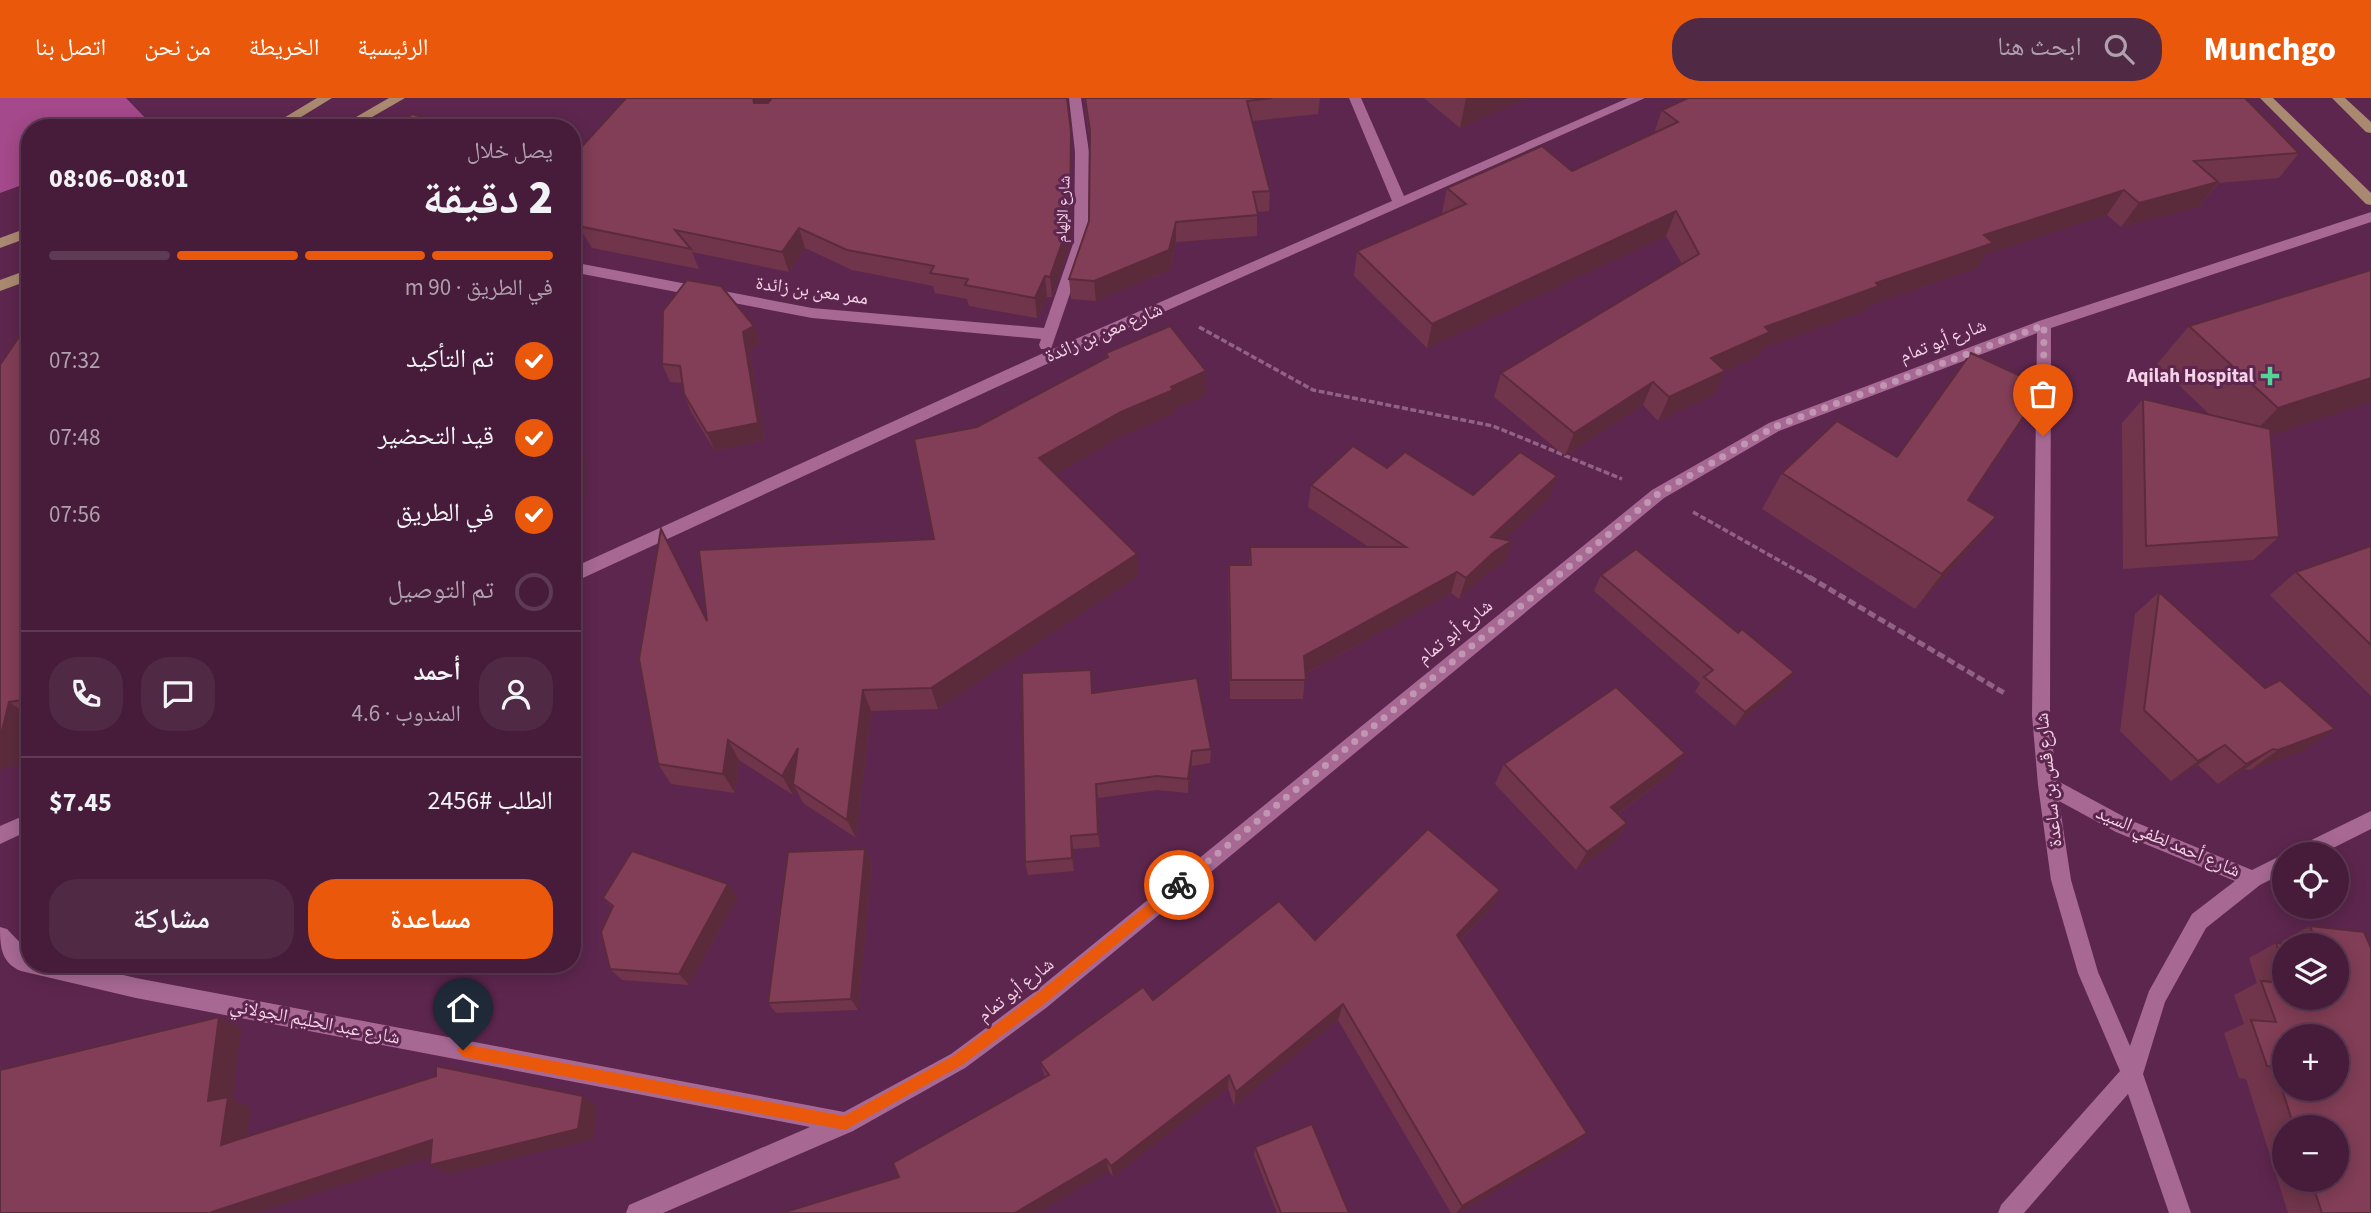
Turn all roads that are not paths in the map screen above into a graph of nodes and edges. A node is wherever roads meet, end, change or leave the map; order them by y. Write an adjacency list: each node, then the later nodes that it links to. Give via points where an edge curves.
1 (326, 98): 8 (main road)
2 (399, 98): 9 (main road)
3 (1075, 98): 20 (street, شارع الإلهام, via 1082,152 1081,241)
4 (1355, 98): 12 (street)
5 (1639, 98): 12 (street, شارع معن بن زائدة)
6 (2266, 98): 11 (main road)
7 (2338, 98): 10 (main road)
8 (289, 119)
9 (360, 119)
10 (2371, 129)
11 (2371, 201)
12 (1400, 203): 21 (street, شارع معن بن زائدة)
13 (2371, 217): 19 (street, شارع أبو تمام)
14 (21, 235): 15 (main road)
15 (0, 243)
16 (581, 269): 20 (street, ممر معن بن زائدة, via 812,313)
17 (21, 278): 18 (main road)
18 (0, 286)
19 (2044, 325): 23 (street, شارع قس بن ساعدة, via 2041,715); 34 (street, شارع أبو تمام, via 1774,427 1658,494 1039,1001 958,1060)
20 (1048, 334): 21 (street, شارع الإلهام)
21 (1044, 359): 22 (street, شارع معن بن زائدة)
22 (581, 572)
23 (2047, 785): 29 (street, شارع أحمد لطفي السيد, via 2123,826); 33 (street, شارع قس بن ساعدة, via 2061,880 2088,972)
24 (2371, 820): 27 (street)
25 (21, 825): 26 (street)
26 (0, 835)
27 (2326, 842)
28 (2272, 869): 29 (street, شارع أحمد لطفي السيد)
29 (2253, 879): 33 (street, شارع أحمد لطفي السيد, via 2199,921 2156,998)
30 (0, 936): 31 (street, شارع عبد الحليم الجولاني)
31 (21, 961)
32 (71, 973): 34 (street, شارع عبد الحليم الجولاني)
33 (2132, 1074): 36 (street); 37 (street, شارع قس بن ساعدة)
34 (845, 1123): 35 (street, شارع أبو تمام)
35 (637, 1213)
36 (2009, 1213)
37 (2180, 1213)

